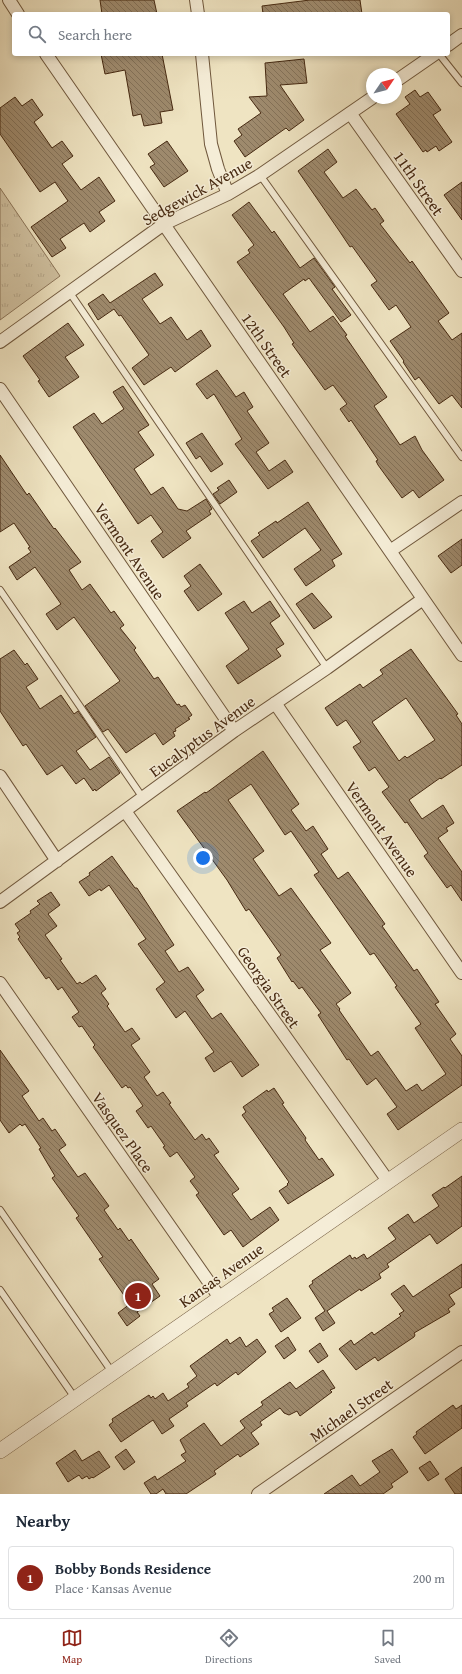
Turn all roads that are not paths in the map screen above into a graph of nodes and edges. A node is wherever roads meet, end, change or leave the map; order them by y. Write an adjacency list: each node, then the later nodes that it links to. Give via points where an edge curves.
1 (9, 0): 3 (street)
2 (196, 0): 4 (street)
3 (17, 12)
4 (198, 12)
5 (462, 35): 6 (street)
6 (450, 44)
7 (47, 56): 17 (street, 12th Street)
8 (202, 56): 16 (street, via 211,144)
9 (432, 56): 11 (street)
10 (441, 56): 12 (lane)
11 (402, 77)
12 (462, 83)
13 (366, 102): 14 (street, Sedgewick Avenue)
14 (350, 113): 15 (street, Sedgewick Avenue); 18 (street, 11th Street)
15 (260, 175): 16 (street, Sedgewick Avenue); 22 (lane)
16 (228, 194): 17 (street, Sedgewick Avenue)
17 (164, 224): 19 (street, Sedgewick Avenue); 24 (street, 12th Street)
18 (462, 271)
19 (70, 293): 20 (street, Sedgewick Avenue); 28 (lane)
20 (0, 342)
21 (0, 389): 30 (street, Vermont Avenue)
22 (462, 457)
23 (462, 502): 24 (street)
24 (390, 552): 26 (street, 12th Street)
25 (0, 590): 32 (lane)
26 (423, 599): 27 (street, 12th Street); 28 (street, Eucalyptus Avenue)
27 (462, 655)
28 (327, 668): 29 (street, Eucalyptus Avenue)
29 (275, 703): 30 (street, Eucalyptus Avenue); 36 (street, Vermont Avenue)
30 (234, 731): 32 (street, Eucalyptus Avenue)
31 (0, 776): 34 (street)
32 (143, 798): 33 (street, Eucalyptus Avenue)
33 (125, 811): 34 (street, Eucalyptus Avenue); 39 (street, Georgia Street)
34 (57, 861): 35 (street, Eucalyptus Avenue)
35 (0, 902)
36 (462, 972)
37 (0, 984): 42 (street, Vasquez Place)
38 (462, 1130): 39 (street, Kansas Avenue)
39 (388, 1181): 42 (street, Kansas Avenue)
40 (0, 1210): 44 (lane)
41 (0, 1290): 45 (lane)
42 (220, 1298): 44 (street, Kansas Avenue)
43 (462, 1352): 47 (street, Michael Street)
44 (112, 1372): 45 (street, Kansas Avenue)
45 (75, 1398): 46 (street, Kansas Avenue)
46 (0, 1451)
47 (258, 1494)

